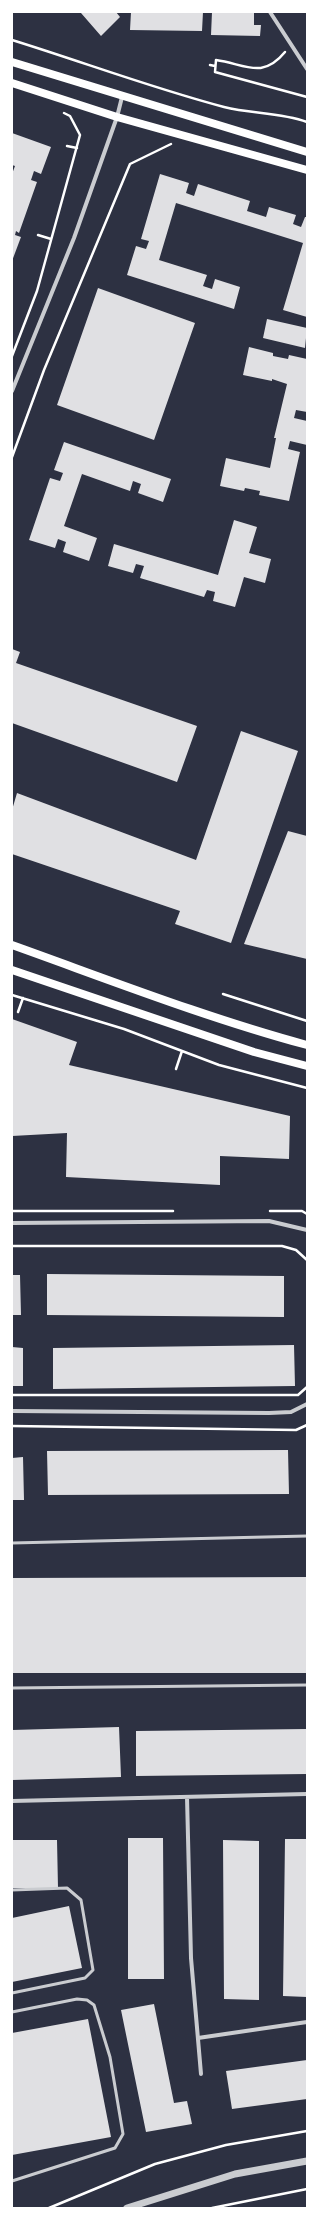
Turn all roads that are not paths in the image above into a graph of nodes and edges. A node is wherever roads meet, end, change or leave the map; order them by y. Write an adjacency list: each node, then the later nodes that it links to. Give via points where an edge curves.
1 (270, 12): 3 (street)
2 (12, 62): 5 (main road)
3 (307, 69)
4 (12, 83): 6 (main road)
5 (122, 97): 6 (street); 7 (main road)
6 (117, 117): 8 (main road); 9 (street, via 74,238)
7 (307, 152)
8 (307, 170)
9 (12, 391)
10 (12, 945): 12 (main road, via 166,1001)
11 (12, 970): 13 (main road, via 254,1052)
12 (307, 1045)
13 (307, 1066)
14 (12, 1223): 15 (street, via 269,1221)
15 (307, 1230)
16 (307, 1404): 17 (street, via 291,1412 269,1413)
17 (12, 1411)
18 (307, 1536): 19 (lane)
19 (12, 1543)
20 (307, 1685): 21 (lane)
21 (12, 1688)
22 (307, 1794): 23 (street)
23 (187, 1797): 24 (street); 29 (street, via 191,1958)
24 (12, 1801)
25 (12, 1890): 26 (lane, via 67,1888 77,1894 81,1900 93,1970 85,1978)
26 (12, 1993)
27 (12, 2012): 32 (lane, via 77,1999 87,2000 94,2005 110,2058 124,2134 115,2148)
28 (307, 2022): 29 (street)
29 (198, 2038): 30 (street)
30 (201, 2074)
31 (307, 2161): 33 (street, via 235,2174)
32 (12, 2181)
33 (127, 2208)

